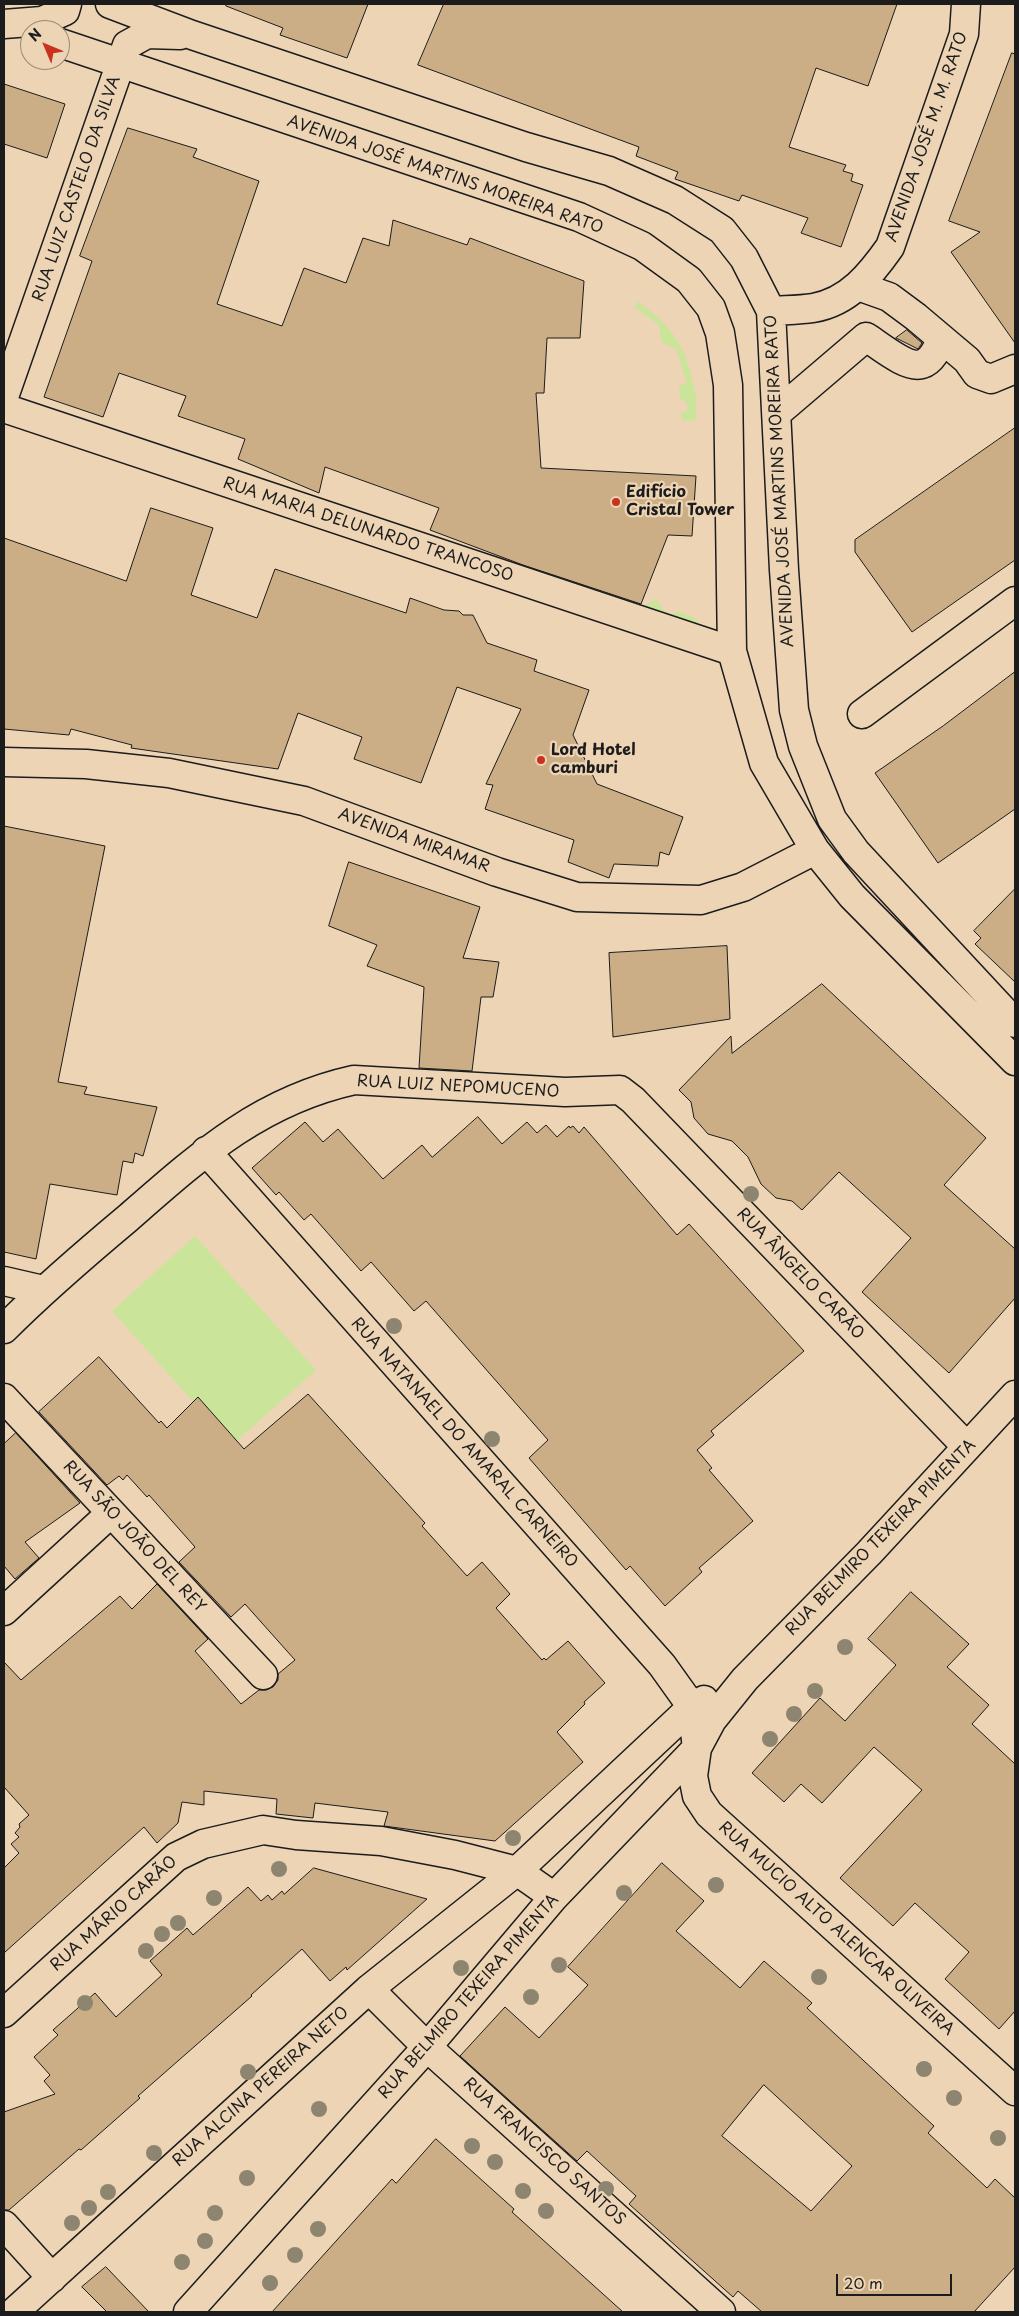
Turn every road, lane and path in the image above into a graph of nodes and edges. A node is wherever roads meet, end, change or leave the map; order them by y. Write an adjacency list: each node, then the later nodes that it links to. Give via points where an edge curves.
1 (67, 4): 4 (street, via 65,11 42,21)
2 (110, 4): 6 (street, AVENIDA JOSÉ MARTINS MOREIRA RATO)
3 (966, 4): 9 (street, AVENIDA JOSÉ M. M. RATO, via 964,34 890,247)
4 (4, 24): 5 (street)
5 (20, 30)
6 (192, 35): 8 (street, RUA LUIZ CASTELO DA SILVA, via 147,34 128,45); 10 (street, AVENIDA JOSÉ MARTINS MOREIRA RATO, via 526,147 609,171 675,200 722,230 744,258)
7 (70, 46): 8 (street, AVENIDA JOSÉ MARTINS MOREIRA RATO)
8 (121, 63): 13 (street, RUA LUIZ CASTELO DA SILVA); 17 (street, AVENIDA JOSÉ MARTINS MOREIRA RATO, via 579,217 642,246 690,280 712,308 720,333 728,385)
9 (858, 286): 10 (street, AVENIDA JOSÉ M. M. RATO, via 846,296 815,308); 11 (street, via 889,297 916,316)
10 (771, 311): 15 (street, AVENIDA JOSÉ MARTINS MOREIRA RATO)
11 (941, 340): 12 (street, via 967,360 977,374 991,379); 15 (street, via 933,356 922,364 911,364 866,337)
12 (1015, 369)
13 (4, 397)
14 (4, 408): 17 (street, RUA MARIA DELUNARDO TRANCOSO)
15 (777, 413): 21 (street, AVENIDA JOSÉ MARTINS MOREIRA RATO, via 794,710 802,746 832,819 856,852)
16 (1015, 601): 18 (street)
17 (732, 651): 20 (street, AVENIDA JOSÉ MARTINS MOREIRA RATO, via 764,763)
18 (862, 714)
19 (4, 762): 20 (street, AVENIDA MIRAMAR, via 86,764 169,773 304,801 497,872 577,897 701,900 743,886)
20 (815, 850): 22 (street, AVENIDA JOSÉ MARTINS MOREIRA RATO, via 852,896)
21 (1015, 1023)
22 (1015, 1061)
23 (634, 1100): 24 (street, RUA LUIZ NEPOMUCENO, via 620,1090 564,1092 354,1080 327,1086 258,1116); 30 (street, RUA ÂNGELO CARÃO)
24 (206, 1151): 26 (street, RUA LUIZ NEPOMUCENO); 35 (street, RUA NATANAEL DO AMARAL CARNEIRO, via 662,1665)
25 (4, 1281): 26 (street)
26 (43, 1290): 27 (street, RUA LUIZ NEPOMUCENO)
27 (4, 1329)
28 (1015, 1396): 30 (street, RUA BELMIRO TEXEIRA PIMENTA)
29 (4, 1398): 31 (street, RUA SÃO JOÃO DEL REY)
30 (967, 1447): 34 (street, RUA BELMIRO TEXEIRA PIMENTA)
31 (111, 1513): 32 (street); 33 (street, RUA SÃO JOÃO DEL REY)
32 (4, 1612)
33 (263, 1675)
34 (745, 1679): 35 (street, RUA BELMIRO TEXEIRA PIMENTA); 36 (street, RUA BELMIRO TEXEIRA PIMENTA, via 712,1720)
35 (692, 1707): 36 (street, RUA NATANAEL DO AMARAL CARNEIRO); 37 (street, RUA BELMIRO TEXEIRA PIMENTA)
36 (697, 1748): 38 (street, RUA BELMIRO TEXEIRA PIMENTA); 42 (street, RUA MUCIO ALTO ALENCAR OLIVEIRA, via 693,1776 697,1796 709,1814)
37 (517, 1871): 38 (street, RUA MÁRIO CARÃO); 39 (street, RUA ALCINA PEREIRA NETO); 40 (street, RUA MÁRIO CARÃO, via 381,1841 263,1830 203,1844 176,1857)
38 (554, 1897): 41 (street, RUA BELMIRO TEXEIRA PIMENTA)
39 (369, 1989): 41 (street, RUA FRANCISCO SANTOS); 44 (street, RUA ALCINA PEREIRA NETO)
40 (4, 2013)
41 (427, 2047): 46 (street, RUA BELMIRO TEXEIRA PIMENTA); 47 (street, RUA FRANCISCO SANTOS)
42 (1015, 2091)
43 (4, 2225): 44 (street)
44 (52, 2278): 45 (street, RUA ALCINA PEREIRA NETO)
45 (14, 2312)
46 (188, 2312)
47 (721, 2312)

